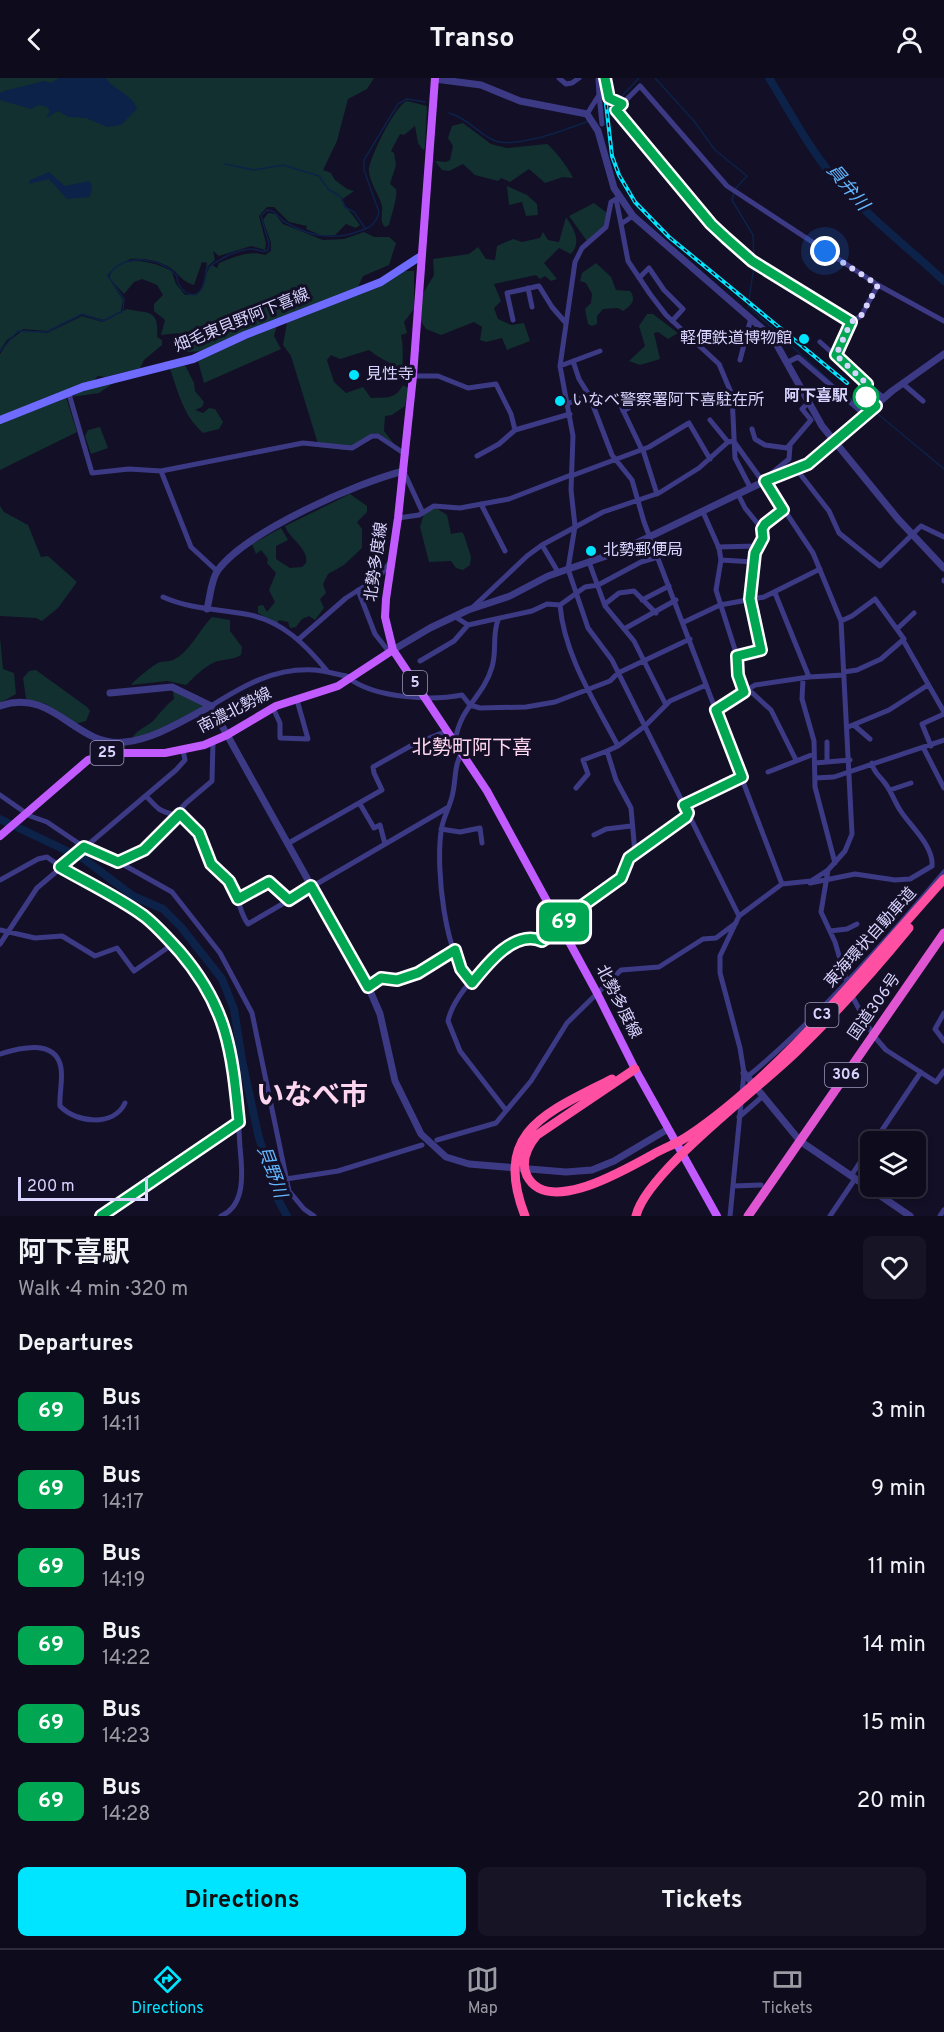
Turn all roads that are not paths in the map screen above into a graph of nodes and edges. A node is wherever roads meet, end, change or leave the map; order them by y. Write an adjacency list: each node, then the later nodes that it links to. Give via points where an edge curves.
1 (559, 78): 2 (street, via 566,84)
2 (579, 78)
3 (598, 78): 6 (street)
4 (605, 78): 7 (street, via 609,98)
5 (435, 79): 8 (street, via 481,85 535,105); 12 (main road, 北勢多度線 / 5)
6 (599, 95): 8 (street); 8 (street)
7 (619, 102): 14 (street, via 640,86 727,186); 22 (street, via 616,110 711,224 752,261)
8 (596, 118): 9 (street)
9 (617, 198): 10 (street); 11 (street); 21 (street, via 611,202 606,227 582,248 575,262)
10 (633, 216): 11 (street); 17 (street)
11 (621, 224): 13 (street, via 628,261)
12 (421, 256): 31 (main road, 北勢多度線 / 5); 34 (main road, 畑毛東貝野阿下喜線, via 381,282 193,359 103,381)
13 (639, 278): 19 (street); 19 (street, via 649,268 683,309)
14 (878, 285): 20 (street); 22 (street, via 861,316)
15 (528, 288): 16 (street); 18 (street, via 507,293); 21 (street, via 539,286)
16 (532, 308)
17 (751, 318): 27 (street); 29 (street, via 772,338)
18 (513, 320)
19 (672, 321): 49 (street, via 719,364 732,395)
20 (944, 321)
21 (565, 322): 30 (street)
22 (851, 322): 26 (street)
23 (820, 342): 26 (street)
24 (600, 351): 28 (street)
25 (944, 354): 32 (street)
26 (836, 355): 33 (street)
27 (740, 360)
28 (573, 361): 30 (street); 35 (street)
29 (788, 362): 39 (street); 42 (street, via 798,357)
30 (560, 366): 41 (street)
31 (413, 376): 48 (street, via 438,376 468,388 496,384); 53 (main road, 北勢多度線 / 5)
32 (902, 383): 36 (street); 38 (street)
33 (867, 384): 36 (street); 42 (street, via 862,394)
34 (69, 394): 45 (main road, 畑毛東貝野阿下喜線); 58 (street, via 92,473)
35 (589, 395): 41 (street); 55 (street)
36 (884, 398): 42 (street)
37 (644, 399): 43 (street)
38 (923, 401)
39 (808, 403): 50 (street); 51 (street, via 802,409 811,420)
40 (620, 404): 43 (street)
41 (567, 405): 44 (street)
42 (871, 410): 50 (street)
43 (623, 411): 52 (street)
44 (570, 414): 48 (street); 60 (street)
45 (0, 420)
46 (710, 420): 49 (street)
47 (752, 429): 51 (street, via 755,439 762,443)
48 (515, 430): 54 (street)
49 (732, 442): 56 (street); 62 (street); 63 (street, via 737,465)
50 (835, 442): 57 (street); 74 (street)
51 (790, 446): 61 (street, via 789,459 772,473)
52 (643, 450): 55 (street); 56 (street, via 689,423); 64 (street)
53 (405, 454): 58 (street, via 372,436 352,448 303,443); 59 (main road, 北勢多度線 / 5)
54 (477, 456)
55 (615, 458): 60 (street); 66 (street, via 628,472)
56 (710, 459): 64 (street)
57 (797, 470): 61 (street); 74 (street, via 829,511 839,533 876,564 880,566)
58 (161, 471): 89 (street, via 191,547)
59 (404, 471): 69 (street); 71 (main road, 北勢多度線 / 5); 89 (street, via 341,494 257,535)
60 (571, 476): 67 (street, via 509,499); 72 (street)
61 (773, 478): 62 (street)
62 (764, 481): 63 (street); 68 (street)
63 (750, 487): 65 (street)
64 (657, 494): 66 (street)
65 (738, 494): 70 (street); 73 (street)
66 (639, 501): 72 (street); 76 (street)
67 (481, 504): 69 (street, via 460,508 434,506); 80 (street)
68 (783, 510): 73 (street); 88 (street)
69 (422, 511): 71 (street)
70 (703, 512): 76 (street); 79 (street)
71 (398, 518): 82 (main road, 北勢多度線 / 5)
72 (575, 526): 77 (street); 87 (street)
73 (762, 529): 78 (street, via 763,538)
74 (912, 535): 75 (street, via 921,526); 86 (street)
75 (944, 537)
76 (651, 538): 81 (street); 84 (street)
77 (542, 545): 90 (street); 103 (street)
78 (758, 546): 79 (street); 85 (street)
79 (718, 547): 83 (street)
80 (505, 550)
81 (658, 557): 91 (street); 92 (street)
82 (392, 560): 93 (street, via 379,577); 117 (main road, 北勢多度線 / 5, via 386,617)
83 (721, 560): 85 (street); 102 (street, via 717,590)
84 (589, 562): 87 (street); 91 (street)
85 (754, 562): 97 (street)
86 (944, 568)
87 (568, 569): 90 (street); 95 (street)
88 (820, 569): 94 (street); 109 (street)
89 (217, 572): 104 (street)
90 (558, 572): 103 (street, via 510,596)
91 (598, 585): 95 (street, via 585,587); 101 (street)
92 (669, 586): 98 (street); 99 (street)
93 (358, 590): 114 (street); 117 (street, via 375,634)
94 (775, 593): 97 (street); 125 (street)
95 (576, 596): 100 (street); 122 (street, via 588,628)
96 (163, 597): 104 (street)
97 (751, 599): 102 (street); 118 (street, via 761,650)
98 (642, 600): 101 (street, via 634,591 619,593); 105 (street)
99 (676, 600): 105 (street); 110 (street)
100 (560, 604): 108 (street, via 547,604); 128 (street, via 561,624)
101 (604, 604): 112 (street)
102 (720, 605): 110 (street); 118 (street)
103 (472, 608): 107 (street)
104 (207, 609): 114 (street, via 268,621)
105 (656, 613): 112 (street)
106 (914, 613): 113 (street)
107 (454, 616): 111 (street); 117 (street)
108 (498, 620): 111 (street); 133 (street, via 492,667)
109 (841, 621): 113 (street, via 875,599); 123 (street)
110 (684, 622): 115 (street)
111 (468, 625): 119 (street, via 454,641)
112 (624, 629): 120 (street)
113 (897, 629): 116 (street)
114 (299, 639): 121 (street)
115 (690, 639): 120 (street); 126 (street)
116 (903, 640): 123 (street, via 881,658); 127 (street)
117 (392, 652): 124 (main road, 南濃北勢線 / 25); 131 (main road, 北勢多度線 / 5)
118 (737, 656): 129 (street, via 738,675)
119 (420, 661)
120 (644, 661): 122 (street); 134 (street)
121 (328, 672): 124 (street); 136 (street, via 304,670 266,676)
122 (618, 673): 128 (street, via 610,681); 140 (street)
123 (844, 674): 125 (street); 142 (street)
124 (352, 678): 131 (street, via 403,697); 132 (main road, 南濃北勢線 / 25)
125 (806, 678): 129 (street); 156 (street, via 802,699)
126 (706, 684): 134 (street); 138 (street)
127 (928, 685): 139 (street); 141 (street)
128 (588, 689): 133 (street, via 555,702 526,707); 150 (street)
129 (746, 690): 138 (street); 157 (street, via 771,710)
130 (110, 693): 136 (street, via 172,687)
131 (426, 699): 133 (street, via 462,695); 143 (main road, 北勢多度線 / 5)
132 (297, 700): 137 (main road, 南濃北勢線 / 25); 137 (street, via 308,739 280,738 280,723)
133 (470, 705): 148 (street, via 462,714)
134 (666, 705): 140 (street)
135 (0, 706): 136 (street, via 39,704 92,737 126,742 160,731)
136 (211, 706): 144 (street)
137 (273, 708): 144 (main road, 南濃北勢線 / 25)
138 (716, 710): 164 (street)
139 (944, 713): 151 (street, via 922,724)
140 (645, 726): 150 (street); 173 (street)
141 (855, 726): 142 (street); 145 (street)
142 (848, 727): 158 (street)
143 (447, 731): 148 (main road, 北勢多度線 / 5); 172 (street, via 374,767 382,790)
144 (227, 735): 147 (main road, 南濃北勢線 / 25); 183 (street)
145 (870, 739)
146 (944, 740): 151 (street)
147 (213, 741): 153 (main road, 南濃北勢線 / 25); 177 (street, via 212,781)
148 (455, 742): 155 (main road, 北勢多度線 / 5)
149 (827, 742): 159 (street)
150 (618, 746): 154 (street)
151 (930, 746): 152 (street)
152 (924, 749): 161 (street); 168 (street)
153 (183, 750): 171 (street, via 184,763); 176 (main road, 南濃北勢線 / 25, via 115,752 94,757 76,767)
154 (607, 751): 167 (street, via 583,760 588,774); 178 (street, via 631,808)
155 (462, 753): 174 (street, via 456,763); 202 (main road, 北勢多度線 / 5, via 488,791)
156 (814, 754): 157 (street); 160 (street)
157 (796, 760): 163 (street)
158 (850, 760): 159 (street); 162 (street)
159 (827, 762): 160 (street)
160 (815, 763): 165 (street)
161 (872, 763): 162 (street); 169 (street)
162 (850, 770): 165 (street, via 826,779); 188 (street, via 852,834 846,851)
163 (768, 772)
164 (742, 777): 173 (street); 195 (street)
165 (815, 778): 188 (street)
166 (911, 783): 169 (street)
167 (576, 788)
168 (944, 788)
169 (890, 790): 189 (street, via 927,847 933,858)
170 (0, 795): 176 (street)
171 (146, 796): 177 (street, via 160,810); 185 (street)
172 (360, 804): 183 (street); 184 (street, via 374,828 380,825)
173 (684, 805): 175 (street)
174 (447, 808): 179 (street); 184 (street)
175 (688, 813): 186 (street); 200 (street)
176 (25, 814): 181 (main road, 南濃北勢線 / 25); 185 (street, via 47,822)
177 (178, 814): 187 (street, via 144,850); 198 (street, via 199,833 211,864 229,881)
178 (631, 826): 180 (street); 186 (street)
179 (441, 829): 182 (street, via 460,832 480,828); 209 (street, via 443,904)
180 (594, 835)
181 (1, 836)
182 (482, 843)
183 (287, 844): 197 (street)
184 (385, 844): 197 (street)
185 (84, 847): 187 (street); 190 (street)
186 (635, 853): 202 (street, via 621,878)
187 (118, 862): 234 (street, via 163,886 184,905 220,953 247,1000)
188 (835, 863): 191 (street)
189 (932, 866): 192 (street); 194 (street, via 910,879 855,874)
190 (60, 867): 193 (street, via 42,857); 204 (street, via 37,888); 208 (street, via 144,916)
191 (828, 870): 194 (street); 196 (street)
192 (944, 876): 210 (street); 218 (highway, 東海環状自動車道 / C3, via 802,1035 734,1100 687,1137 575,1192 547,1193 535,1187 525,1162 526,1150 537,1135); 242 (highway, 東海環状自動車道 / C3, via 892,948 821,1027 646,1192)
193 (0, 880)
194 (827, 880): 196 (street); 205 (street, via 821,912)
195 (782, 884): 196 (street); 200 (street)
196 (802, 884)
197 (311, 886): 199 (street); 212 (street)
198 (238, 899): 199 (street, via 269,882); 199 (street, via 248,924)
199 (289, 900)
200 (738, 919): 213 (street, via 716,938 703,939 659,967 621,970); 221 (street, via 724,945 720,974)
201 (857, 924): 205 (street)
202 (561, 926): 211 (street, via 542,941 528,937 514,944 487,964); 213 (main road, 北勢多度線 / 5)
203 (0, 930): 204 (street)
204 (9, 930): 207 (street); 208 (street, via 35,938 62,936 95,956 117,948 134,971)
205 (831, 931): 210 (street)
206 (944, 933): 215 (highway, 国道306号 / 306)
207 (0, 944)
208 (173, 944): 226 (street, via 209,990 222,1017)
209 (455, 950): 211 (street, via 461,969); 212 (street, via 418,973 397,980 381,978)
210 (846, 980): 215 (street); 221 (street, via 768,1060)
211 (472, 983): 224 (street, via 464,990 448,1021 460,1051)
212 (368, 987): 227 (street, via 381,1014 390,1071 421,1134 437,1150 458,1161 531,1169 592,1170)
213 (597, 993): 218 (main road, 北勢多度線 / 5); 224 (street, via 567,1023 531,1081)
214 (944, 1013): 216 (street, via 935,1029)
215 (873, 1035): 220 (street, via 893,1055); 230 (highway, 国道306号 / 306)
216 (944, 1041)
217 (0, 1054): 223 (street, via 35,1046 50,1053 61,1067 60,1106 72,1114 107,1119 115,1116)
218 (635, 1069): 227 (main road, 北勢多度線 / 5); 241 (highway, via 581,1095 541,1120 524,1136 513,1173)
219 (944, 1071): 220 (street, via 936,1082)
220 (921, 1072): 228 (street)
221 (745, 1075): 222 (street); 225 (street)
222 (763, 1096): 225 (street); 230 (street)
223 (124, 1103)
224 (505, 1109): 229 (street, via 496,1123)
225 (739, 1117): 236 (street)
226 (239, 1122): 238 (street); 239 (street, via 240,1191 234,1207)
227 (668, 1129): 243 (main road, 北勢多度線 / 5)
228 (881, 1131)
229 (437, 1140)
230 (800, 1141): 233 (street); 245 (highway, 国道306号 / 306)
231 (422, 1145): 234 (street, via 338,1171)
232 (860, 1165): 233 (street)
233 (853, 1177): 246 (street); 247 (street)
234 (286, 1179): 240 (street, via 293,1198)
235 (761, 1185): 236 (street)
236 (733, 1186): 244 (street)
237 (944, 1210): 248 (street)
238 (101, 1216)
239 (222, 1216)
240 (314, 1216)
241 (525, 1216)
242 (636, 1216)
243 (717, 1216)
244 (730, 1216)
245 (748, 1216)
246 (830, 1216)
247 (910, 1216)
248 (940, 1216)

